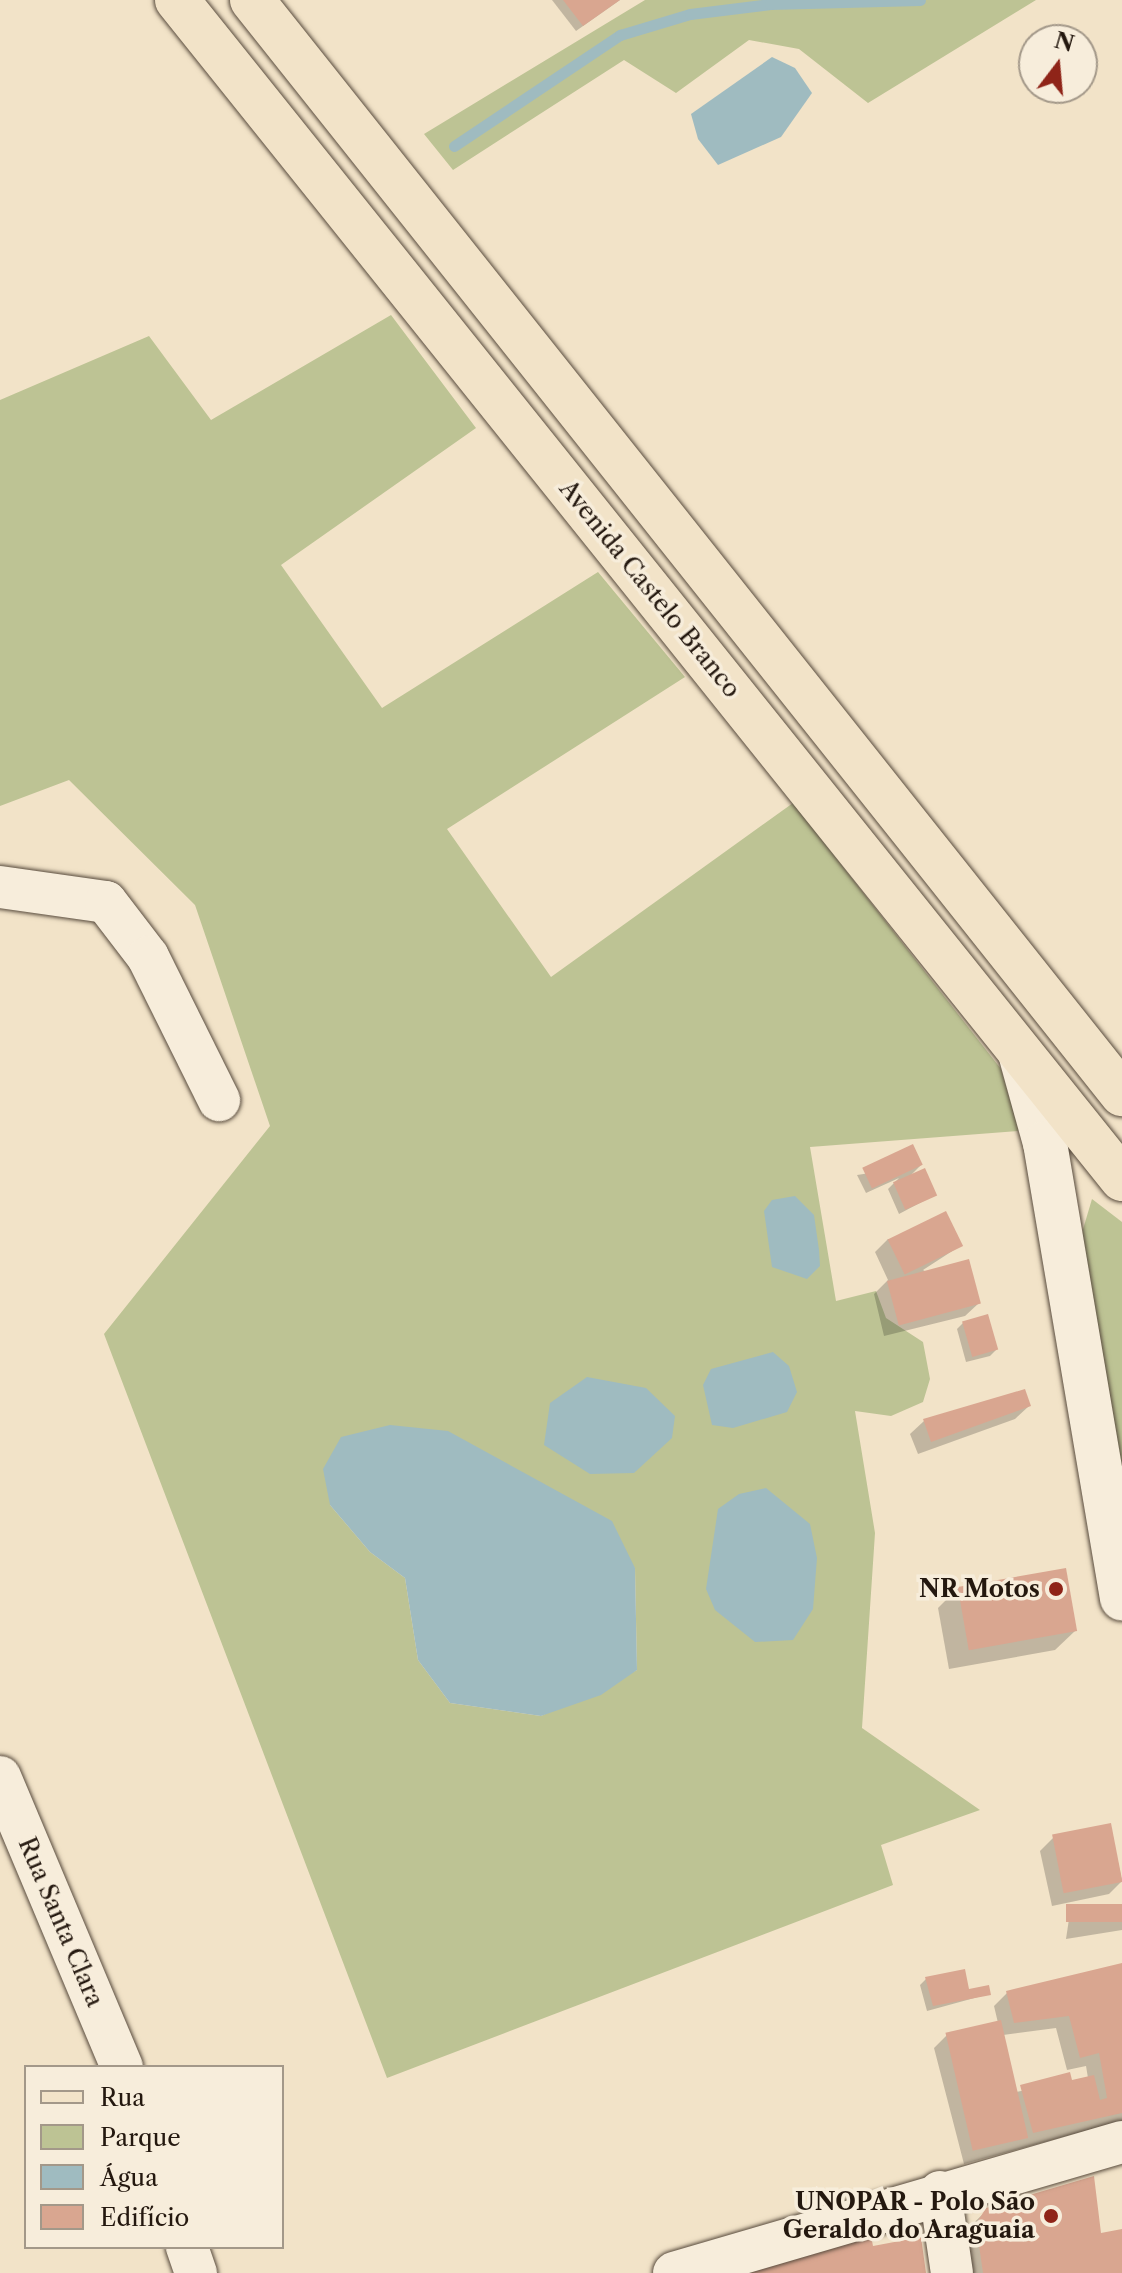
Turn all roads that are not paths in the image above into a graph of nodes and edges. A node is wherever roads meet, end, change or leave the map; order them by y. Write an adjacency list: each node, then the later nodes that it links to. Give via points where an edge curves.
1 (177, 0): 4 (main road, Avenida Castelo Branco)
2 (252, 0): 3 (main road)
3 (598, 439): 4 (main road); 7 (main road)
4 (551, 465): 6 (main road, Avenida Castelo Branco)
5 (0, 887): 8 (street, via 106,902 148,957)
6 (1020, 1053): 10 (main road, Avenida Castelo Branco); 12 (street)
7 (1122, 1094)
8 (219, 1100)
9 (1122, 1113): 10 (main road)
10 (1094, 1145): 11 (main road, Avenida Castelo Branco); 12 (street)
11 (1122, 1179)
12 (1059, 1221): 13 (street)
13 (1122, 1599)
14 (2, 1787): 15 (street, Rua Santa Clara)
15 (121, 2065)
16 (1122, 2142): 17 (street)
17 (940, 2192): 20 (street); 21 (street)
18 (188, 2249): 19 (street)
19 (196, 2273)
20 (674, 2273)
21 (952, 2273)

